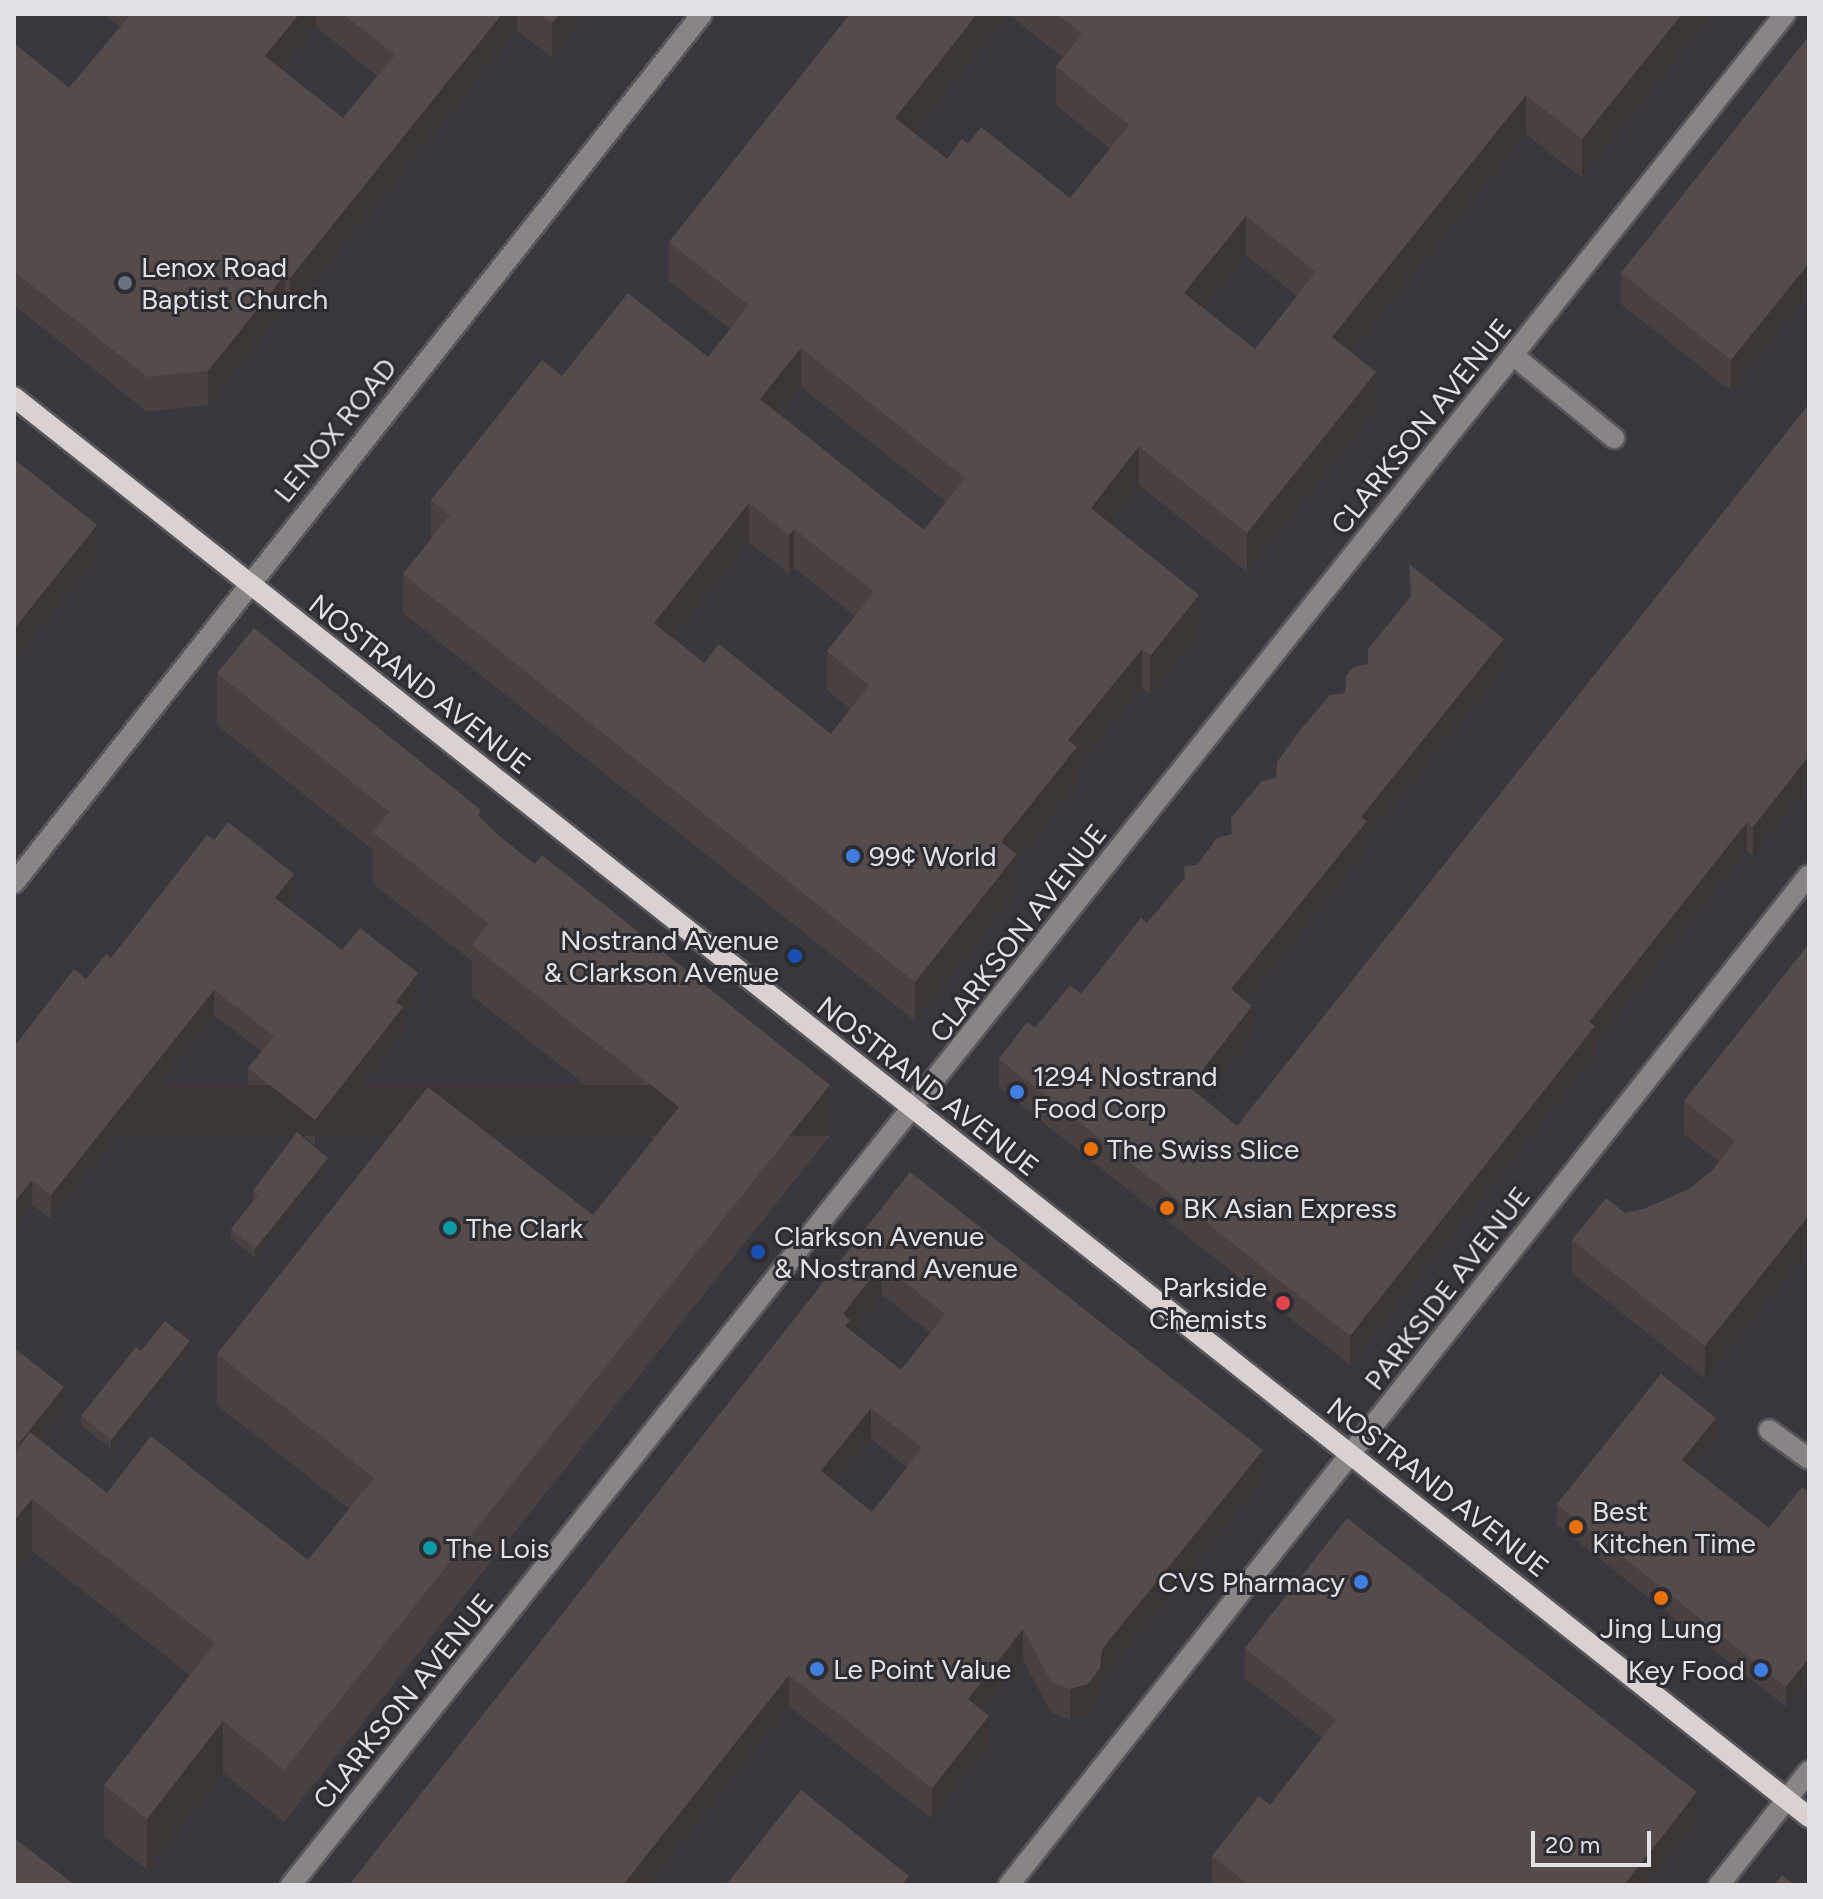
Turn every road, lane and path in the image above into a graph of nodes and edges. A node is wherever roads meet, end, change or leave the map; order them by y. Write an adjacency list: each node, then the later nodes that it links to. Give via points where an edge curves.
1 (702, 14): 6 (street, LENOX ROAD)
2 (1785, 14): 3 (street, CLARKSON AVENUE)
3 (1513, 355): 5 (street); 9 (street, CLARKSON AVENUE)
4 (14, 397): 6 (main road, NOSTRAND AVENUE)
5 (1614, 438)
6 (248, 584): 8 (street, LENOX ROAD); 9 (main road, NOSTRAND AVENUE)
7 (1809, 875): 11 (street, PARKSIDE AVENUE)
8 (14, 883)
9 (913, 1110): 11 (main road, NOSTRAND AVENUE); 16 (street, CLARKSON AVENUE)
10 (1769, 1430): 12 (street)
11 (1351, 1454): 14 (main road, NOSTRAND AVENUE); 17 (street, PARKSIDE AVENUE)
12 (1809, 1459)
13 (1809, 1771): 14 (street)
14 (1786, 1799): 15 (main road, NOSTRAND AVENUE); 18 (street)
15 (1809, 1817)
16 (291, 1885)
17 (1009, 1885)
18 (1719, 1885)

